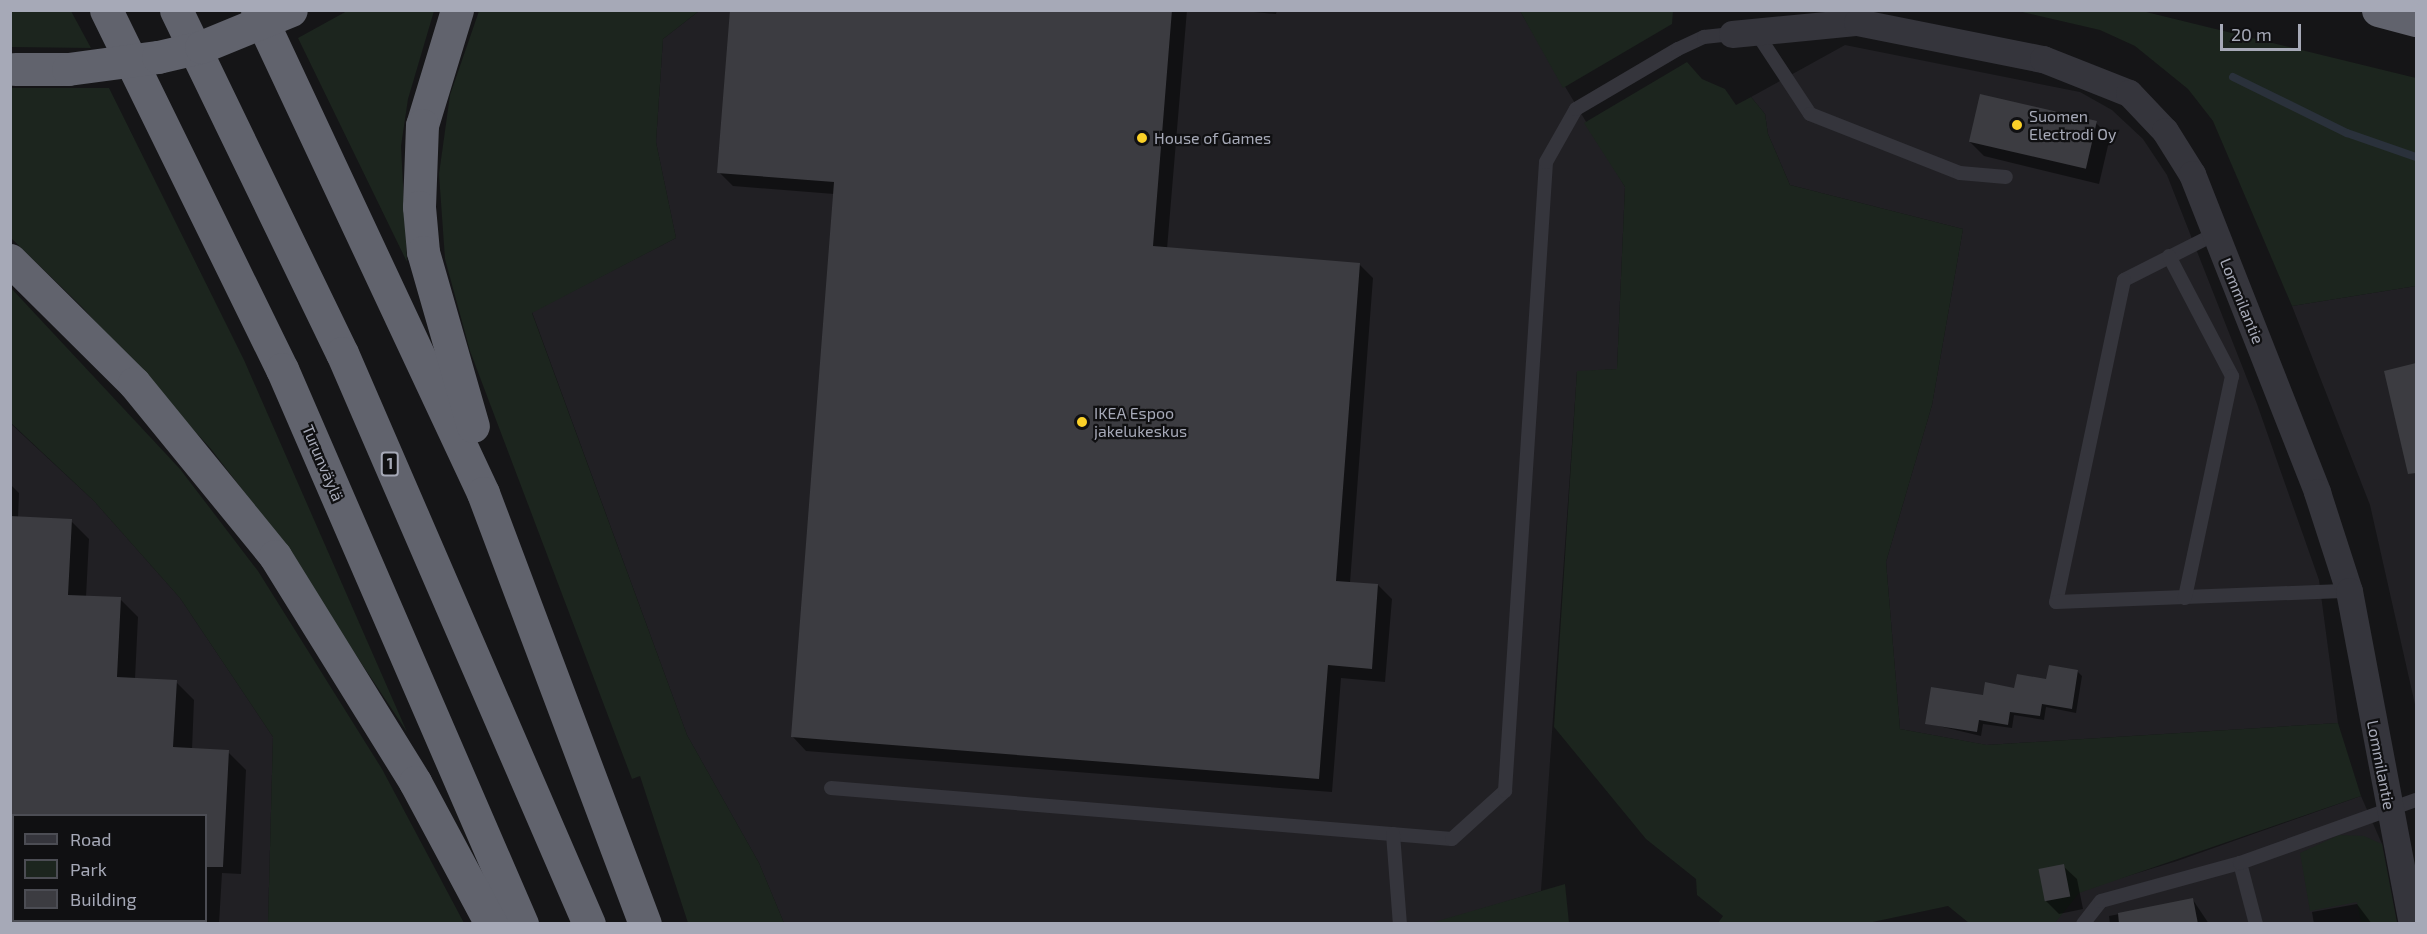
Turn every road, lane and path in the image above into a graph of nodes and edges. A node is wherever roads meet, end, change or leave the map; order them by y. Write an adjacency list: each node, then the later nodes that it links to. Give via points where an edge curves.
1 (106, 10): 23 (highway, Turunväylä, via 282,369)
2 (176, 10): 24 (highway, 1, via 342,353)
3 (257, 10): 14 (highway, via 434,377)
4 (291, 10): 9 (highway, bridge, via 201,47 158,57 68,69)
5 (457, 10): 14 (highway, via 422,125 419,207 423,252 471,414)
6 (2378, 10): 7 (highway)
7 (2416, 20)
8 (1744, 33): 10 (lane, via 1810,114 1960,173); 11 (street, Lommilantie, via 1857,22 2043,59 2093,75 2129,93 2165,131 2192,174); 20 (lane, via 1704,37 1576,109 1546,162 1505,790 1452,839)
9 (13, 69)
10 (2006, 177)
11 (2215, 234): 12 (lane); 15 (street, Lommilantie, via 2317,492)
12 (2169, 256): 16 (lane, via 2232,376); 16 (lane, via 2124,280 2056,602)
13 (10, 260): 22 (highway, via 134,383 275,556 415,782)
14 (483, 493): 25 (highway)
15 (2349, 591): 16 (lane); 19 (street, Lommilantie)
16 (2185, 598)
17 (831, 788): 20 (lane)
18 (2416, 800): 19 (lane)
19 (2389, 806): 21 (lane); 29 (street, Lommilantie)
20 (1393, 834): 26 (lane)
21 (2241, 863): 27 (lane, via 2100,901); 28 (lane)
22 (491, 924)
23 (522, 924)
24 (590, 924)
25 (645, 924)
26 (1400, 924)
27 (2083, 924)
28 (2256, 924)
29 (2412, 924)

